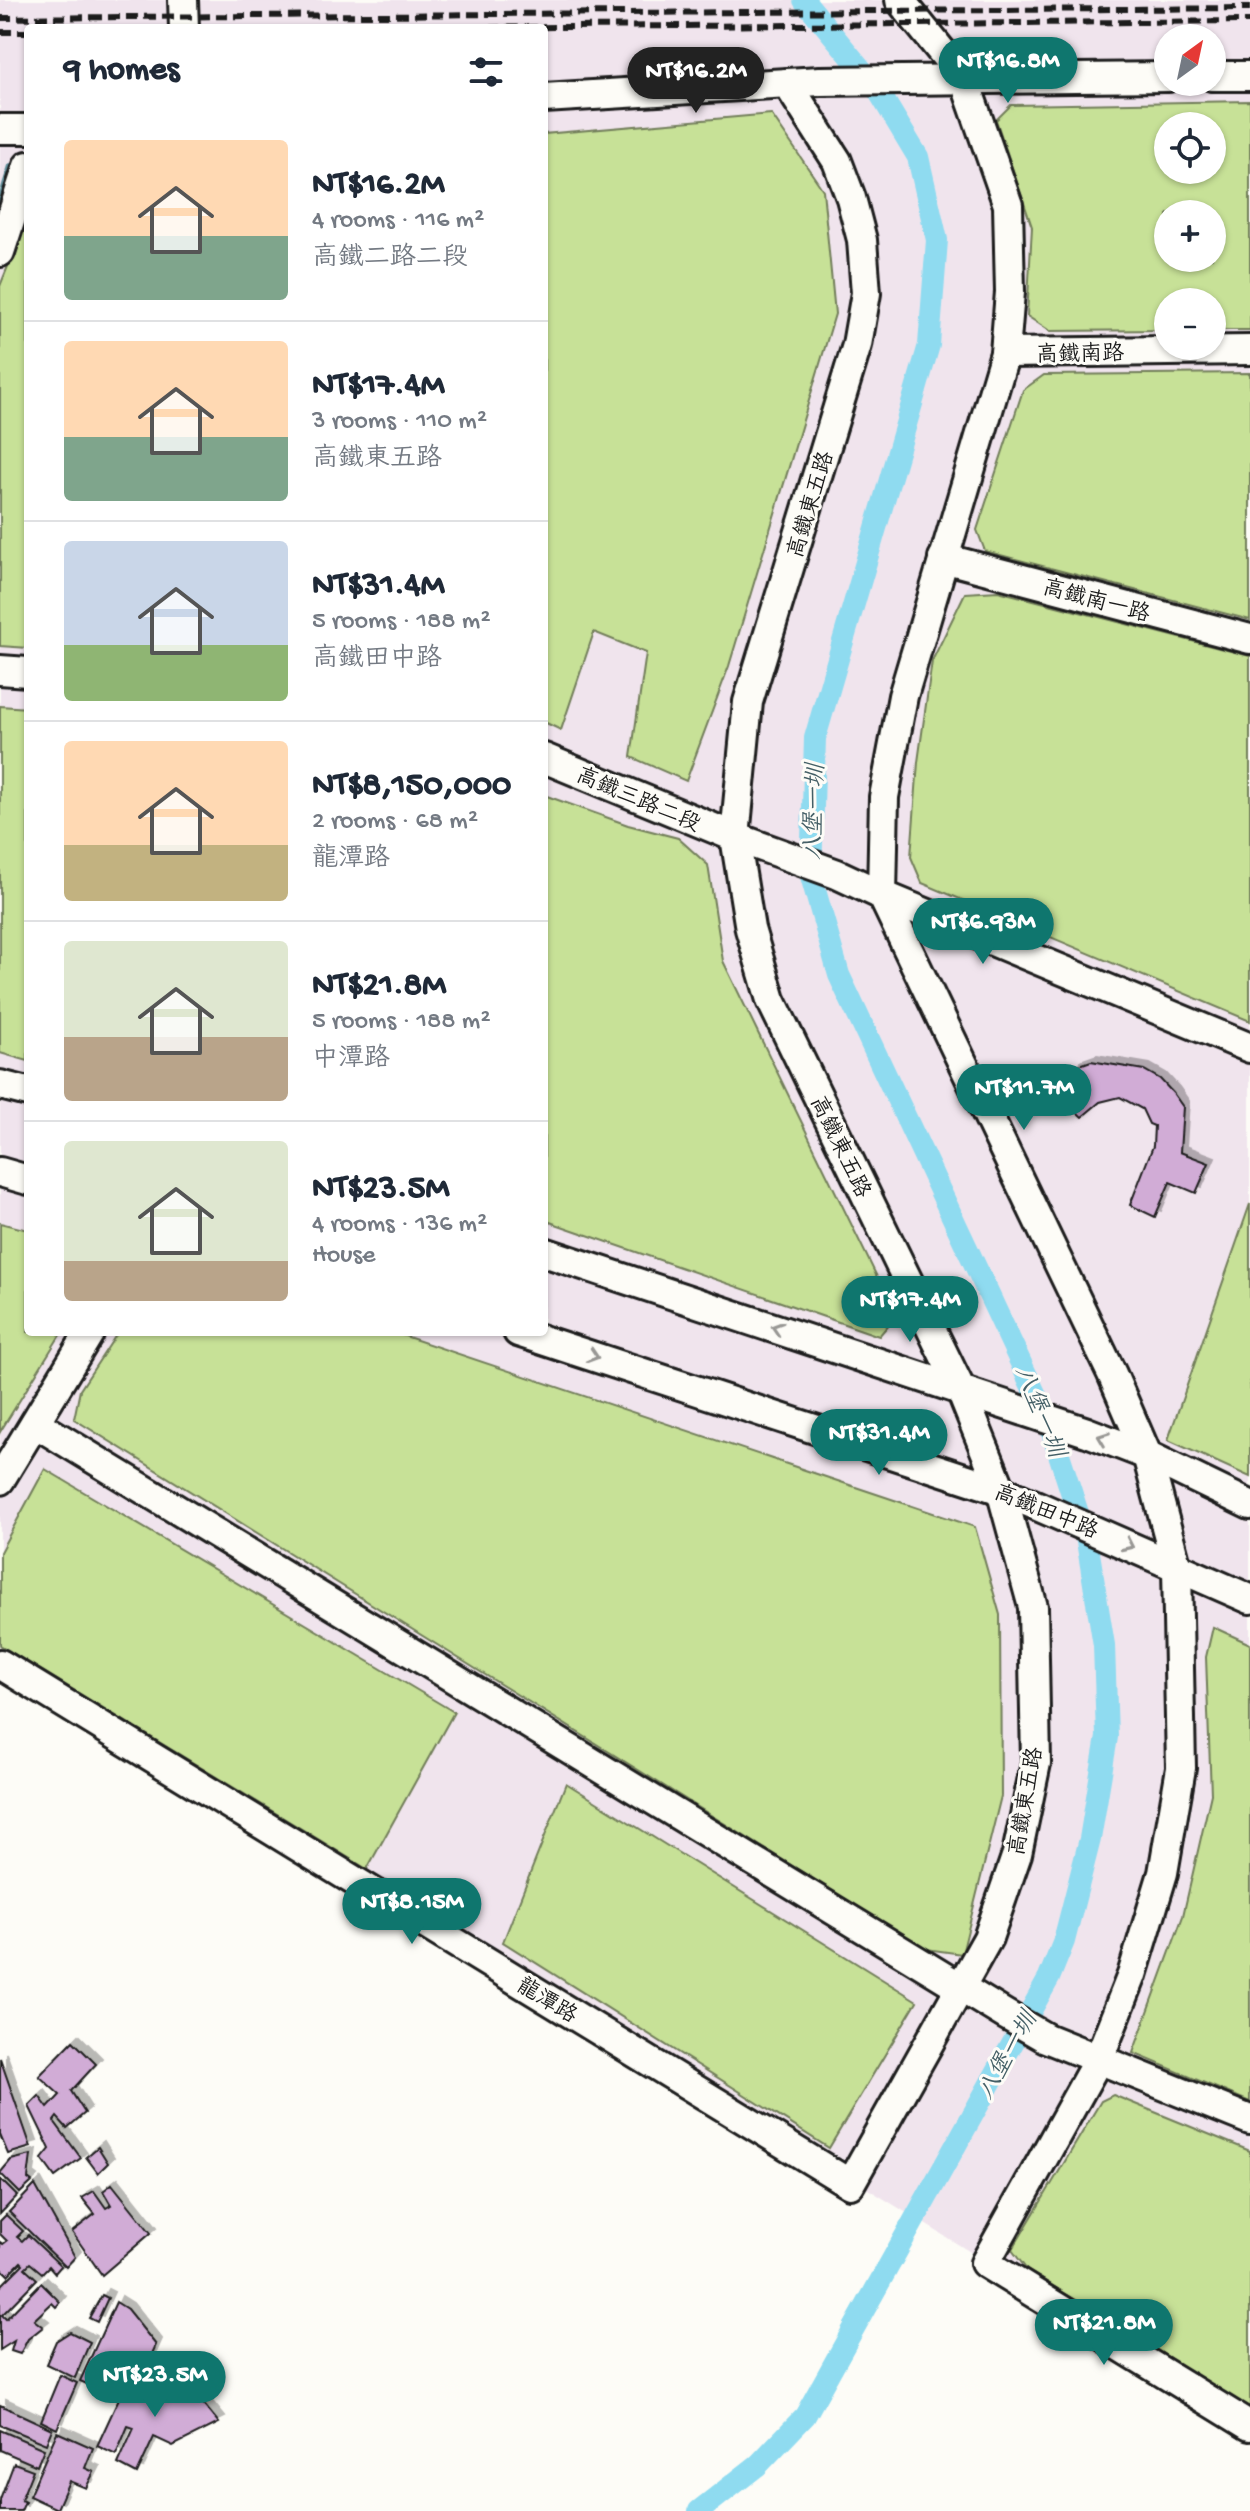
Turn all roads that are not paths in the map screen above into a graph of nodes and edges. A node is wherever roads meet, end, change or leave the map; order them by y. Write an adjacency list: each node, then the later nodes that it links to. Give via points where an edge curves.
1 (183, 0): 3 (street)
2 (900, 0): 7 (street)
3 (184, 24)
4 (1226, 76): 5 (street)
5 (1250, 76)
6 (1154, 77): 7 (street)
7 (964, 79): 8 (street); 15 (street, via 1008,205)
8 (787, 83): 9 (street); 21 (street, 高鐵東五路, via 842,173 862,240 866,293 857,345 748,702)
9 (548, 98)
10 (0, 129): 11 (street)
11 (24, 129)
12 (24, 178): 13 (street)
13 (0, 252)
14 (1250, 350): 15 (street, 高鐵南路)
15 (1005, 353): 16 (street)
16 (943, 558): 17 (street, 高鐵南一路); 22 (street, via 903,696 884,797)
17 (1250, 639)
18 (0, 670): 19 (street)
19 (24, 672)
20 (548, 760): 21 (street, 高鐵三路二段)
21 (735, 837): 22 (street, 高鐵三路二段); 31 (street, 高鐵東五路, via 750,929 771,1000)
22 (882, 895): 23 (street, 高鐵三路二段); 33 (street)
23 (1250, 1048)
24 (0, 1085): 25 (street)
25 (24, 1091)
26 (0, 1172): 27 (street)
27 (24, 1179)
28 (548, 1253): 31 (street, one-way to 28)
29 (88, 1336): 32 (street)
30 (530, 1336): 35 (street, 高鐵田中路, one-way to 35)
31 (960, 1388): 33 (street, one-way to 31); 35 (street, 高鐵東五路)
32 (35, 1423): 34 (street); 40 (street)
33 (1147, 1455): 36 (street); 37 (street)
34 (0, 1480)
35 (1001, 1490): 37 (street, 高鐵田中路, one-way to 37); 40 (street, 高鐵東五路, via 1033,1607 1036,1763 1017,1854 988,1938)
36 (1250, 1505)
37 (1177, 1568): 38 (street, 高鐵田中路); 41 (street, via 1181,1768 1163,1873 1132,1975)
38 (1250, 1599)
39 (0, 1664): 43 (street, 龍潭路)
40 (963, 1988): 41 (street, via 1046,2038); 43 (street, 高鐵東五路)
41 (1099, 2058): 42 (street); 44 (street, via 985,2263)
42 (1250, 2120)
43 (850, 2184)
44 (1250, 2426)

